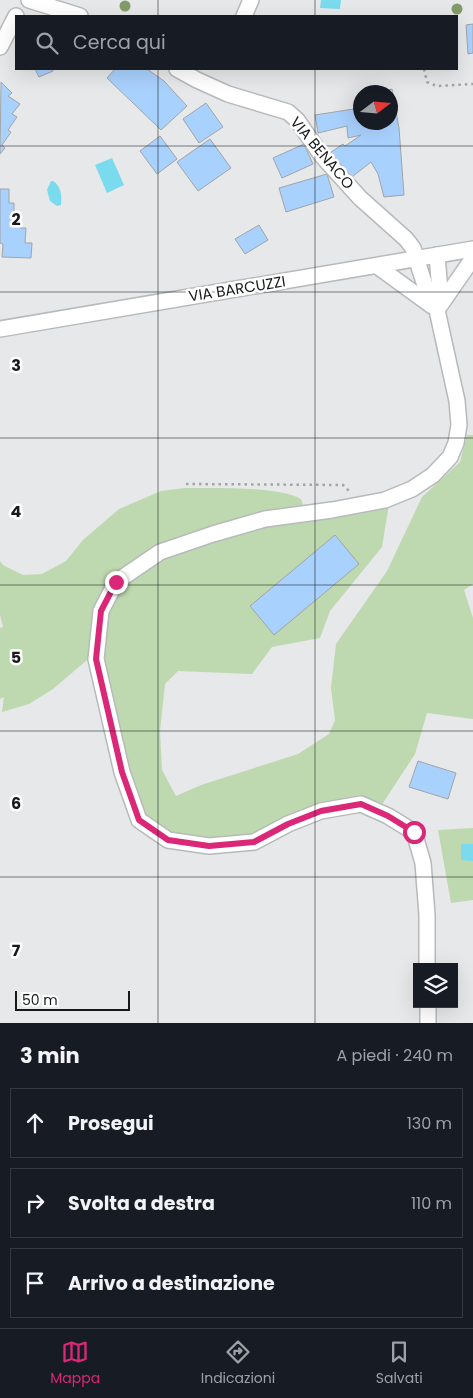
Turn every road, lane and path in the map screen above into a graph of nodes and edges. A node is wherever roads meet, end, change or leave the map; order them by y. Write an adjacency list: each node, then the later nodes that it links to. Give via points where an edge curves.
1 (25, 0): 4 (street)
2 (29, 0): 5 (street)
3 (251, 0): 6 (street)
4 (17, 15)
5 (77, 15)
6 (244, 15)
7 (15, 18): 8 (street)
8 (0, 47)
9 (182, 70): 11 (street, VIA BENACO)
10 (424, 70): 12 (path, via 427,82 437,86)
11 (202, 75): 16 (street, VIA BENACO, via 228,94 288,112 360,198 406,239)
12 (473, 84)
13 (473, 249): 14 (street, VIA BARCUZZI)
14 (437, 255): 16 (street, VIA BARCUZZI); 18 (street, via 440,292)
15 (473, 258): 18 (street)
16 (416, 259): 17 (street, VIA BARCUZZI); 18 (street, VIA BENACO, via 428,295)
17 (377, 266): 18 (street); 19 (street, VIA BARCUZZI)
18 (437, 310): 21 (street, via 457,401 459,425 456,443 450,457 433,475 412,489 385,500)
19 (0, 329)
20 (186, 484): 21 (path, via 343,485)
21 (364, 503): 22 (street, via 265,519 160,552 116,582 101,611 96,659 122,772 139,820 168,840 209,846 254,842 321,811 361,804 388,816 414,832 422,863)
22 (427, 963)
23 (428, 1008): 24 (street)
24 (428, 1023)

